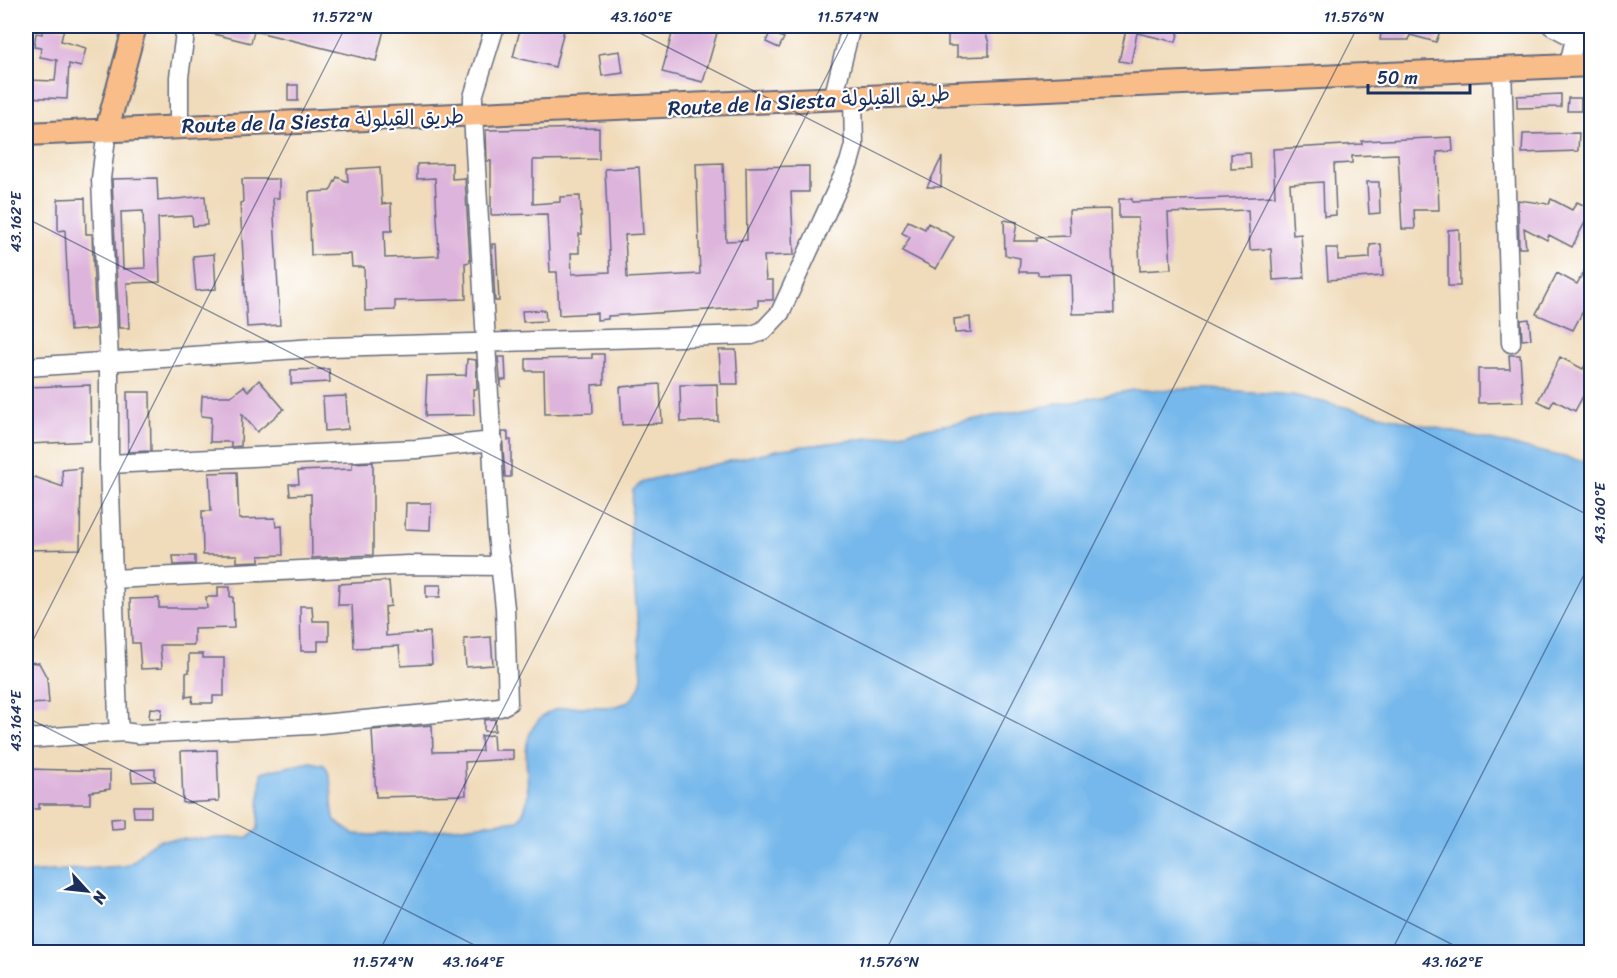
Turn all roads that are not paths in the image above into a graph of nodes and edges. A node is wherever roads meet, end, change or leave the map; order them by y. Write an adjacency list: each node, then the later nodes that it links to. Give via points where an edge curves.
1 (135, 26): 13 (main road)
2 (186, 26): 12 (street, via 179,77)
3 (495, 26): 11 (street, via 473,98)
4 (851, 26): 10 (street)
5 (1552, 26): 6 (street)
6 (1576, 32): 7 (street)
7 (1569, 64): 8 (main road, Route de la Siesta طريق القيلولة); 9 (main road, Route de la Siesta طريق القيلولة)
8 (1592, 64)
9 (1502, 67): 10 (main road, Route de la Siesta طريق القيلولة); 16 (street)
10 (843, 99): 11 (main road, Route de la Siesta طريق القيلولة); 15 (street, via 854,145 849,163 780,313 763,330 741,337)
11 (473, 115): 12 (main road, Route de la Siesta طريق القيلولة); 15 (street)
12 (179, 126): 13 (main road, Route de la Siesta طريق القيلولة)
13 (107, 129): 14 (main road, Route de la Siesta طريق القيلولة); 17 (street, via 101,179)
14 (26, 134)
15 (485, 343): 17 (street, via 329,347); 19 (street)
16 (1510, 343)
17 (109, 363): 18 (street); 20 (street)
18 (26, 367)
19 (493, 441): 20 (street); 21 (street)
20 (109, 464): 22 (street)
21 (501, 566): 22 (street, via 408,565); 23 (street, via 510,697 504,705 311,725)
22 (112, 579): 23 (street, via 118,718)
23 (123, 732): 24 (street)
24 (26, 739)

